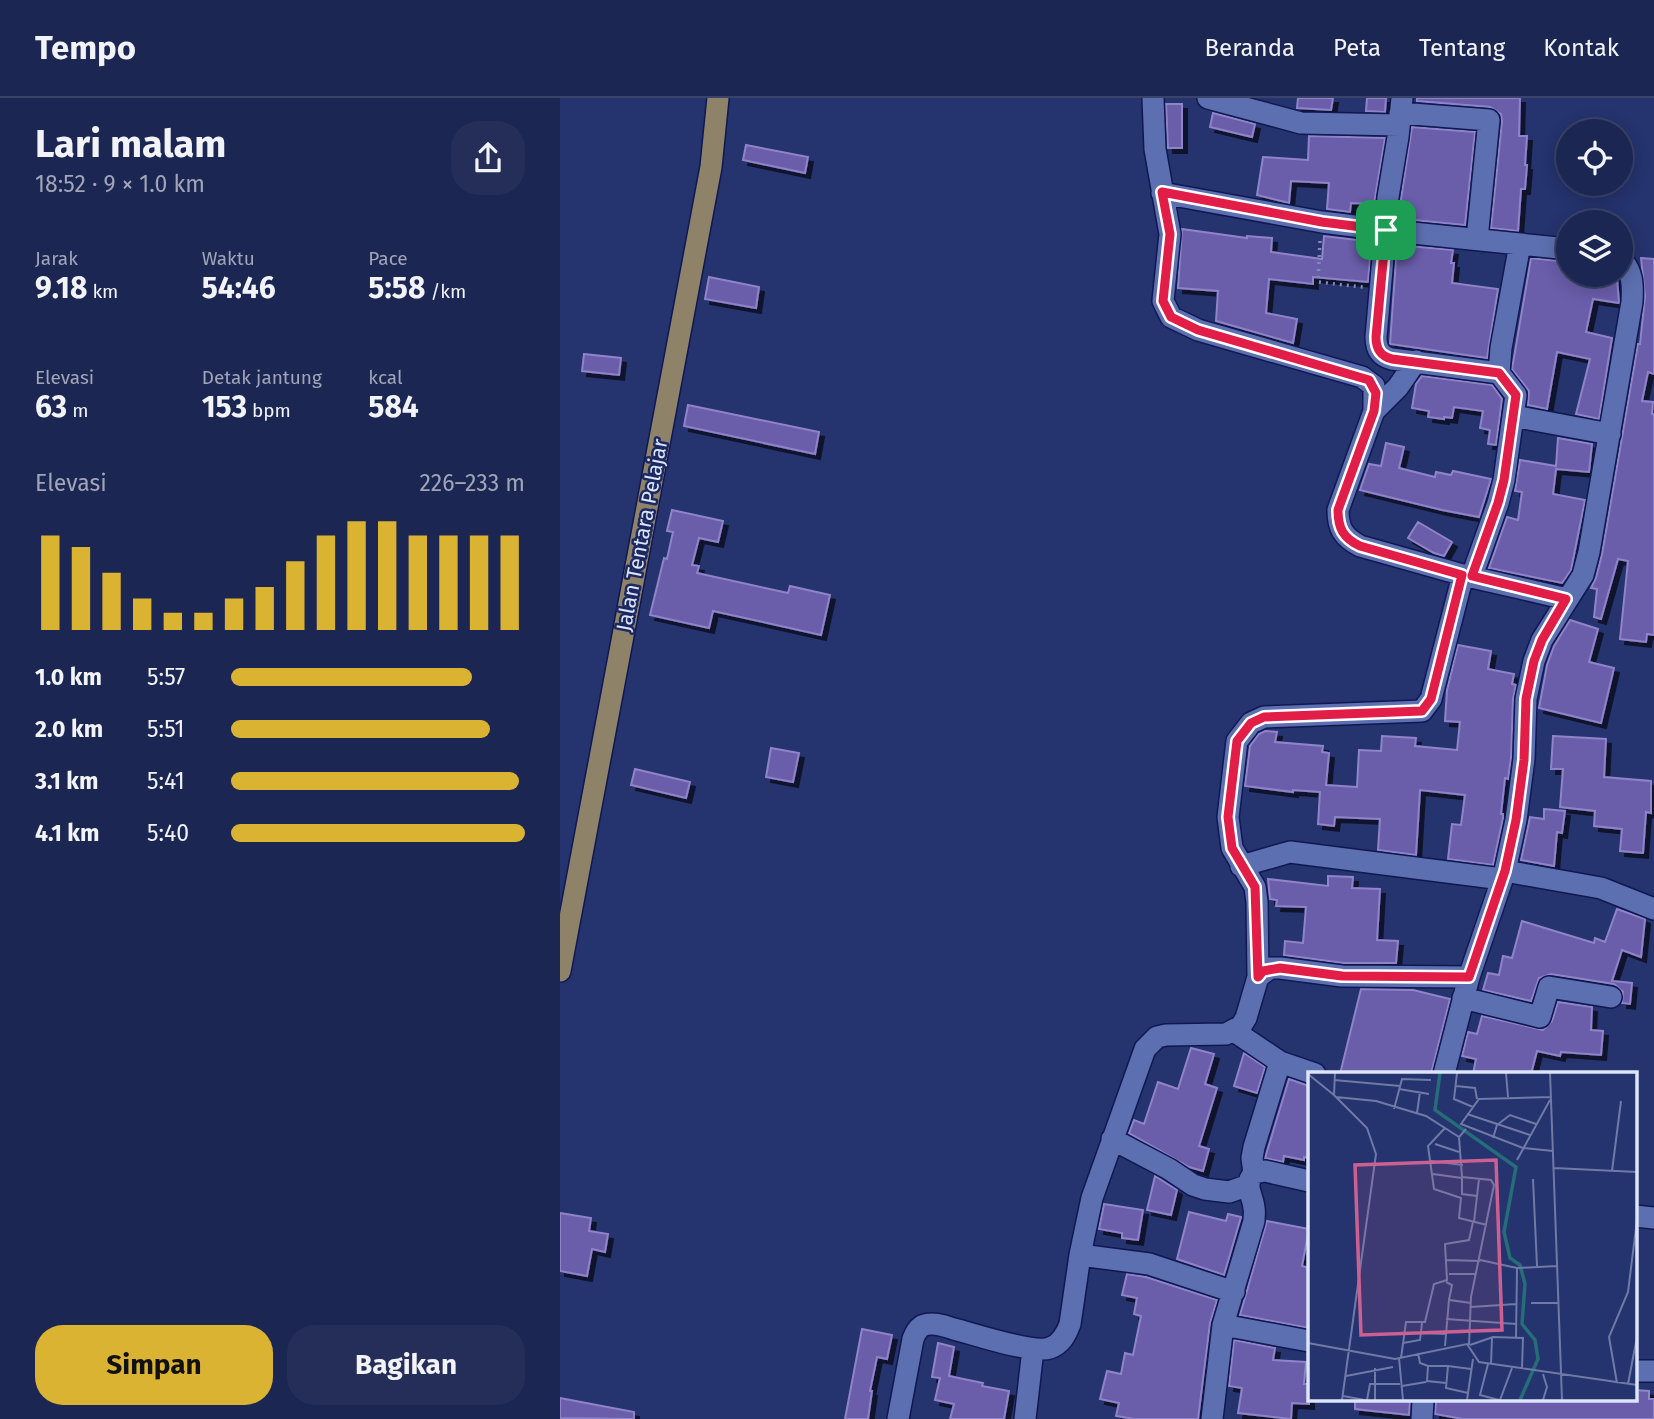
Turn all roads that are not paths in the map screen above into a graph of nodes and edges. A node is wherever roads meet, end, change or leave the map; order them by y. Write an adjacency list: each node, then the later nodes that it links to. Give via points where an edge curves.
1 (718, 98): 21 (main road, Jalan Tentara Pelajar, via 711,167)
2 (1153, 98): 5 (street)
3 (1208, 98): 4 (street, via 1301,123)
4 (1401, 112): 6 (street); 7 (street, via 1489,120)
5 (1162, 192): 6 (street, via 1322,222); 13 (street, via 1170,234 1163,301 1171,317 1198,330 1362,377 1374,386)
6 (1386, 227): 7 (street); 11 (street, via 1376,346 1379,353 1392,359)
7 (1477, 239): 8 (street)
8 (1520, 244): 9 (street); 12 (street)
9 (1556, 248)
10 (1631, 287): 15 (street)
11 (1416, 361): 12 (street); 13 (street)
12 (1499, 373): 14 (street, via 1516,395)
13 (1374, 411): 16 (street, via 1338,510 1342,532 1360,546)
14 (1513, 416): 15 (street); 16 (street, via 1498,503)
15 (1610, 434): 17 (street, via 1583,575)
16 (1467, 575): 17 (street); 18 (street, via 1431,699 1422,711 1264,717 1251,723 1237,741 1228,817 1232,848)
17 (1566, 599): 19 (street, via 1542,640 1529,679 1524,760)
18 (1241, 866): 19 (street, via 1290,852); 22 (street, via 1255,887)
19 (1504, 875): 20 (street, via 1601,888); 23 (street)
20 (1654, 908)
21 (560, 971)
22 (1258, 977): 23 (street, via 1263,971 1280,968 1342,976); 26 (street, via 1246,1018)
23 (1469, 977): 25 (street)
24 (1611, 997): 25 (street, via 1549,987 1540,1017)
25 (1463, 998): 29 (street)
26 (1234, 1031): 27 (street); 30 (street, via 1166,1035 1151,1042 1144,1049)
27 (1280, 1062): 28 (street); 31 (street, via 1254,1147)
28 (1309, 1072)
29 (1444, 1072)
30 (1112, 1139): 31 (street, via 1205,1189 1229,1192); 35 (street, via 1092,1198)
31 (1251, 1179): 32 (street, via 1265,1171); 36 (street, via 1254,1221)
32 (1308, 1181)
33 (1636, 1216): 34 (street)
34 (1654, 1218)
35 (1080, 1255): 36 (street, via 1149,1264); 39 (street, via 1066,1335 1052,1347)
36 (1234, 1292): 37 (street)
37 (1223, 1325): 38 (street); 44 (street)
38 (1308, 1341)
39 (1034, 1349): 42 (street, via 940,1325 923,1326 913,1339); 43 (street)
40 (1636, 1371): 41 (street)
41 (1654, 1371)
42 (898, 1419)
43 (1025, 1419)
44 (1212, 1419)

